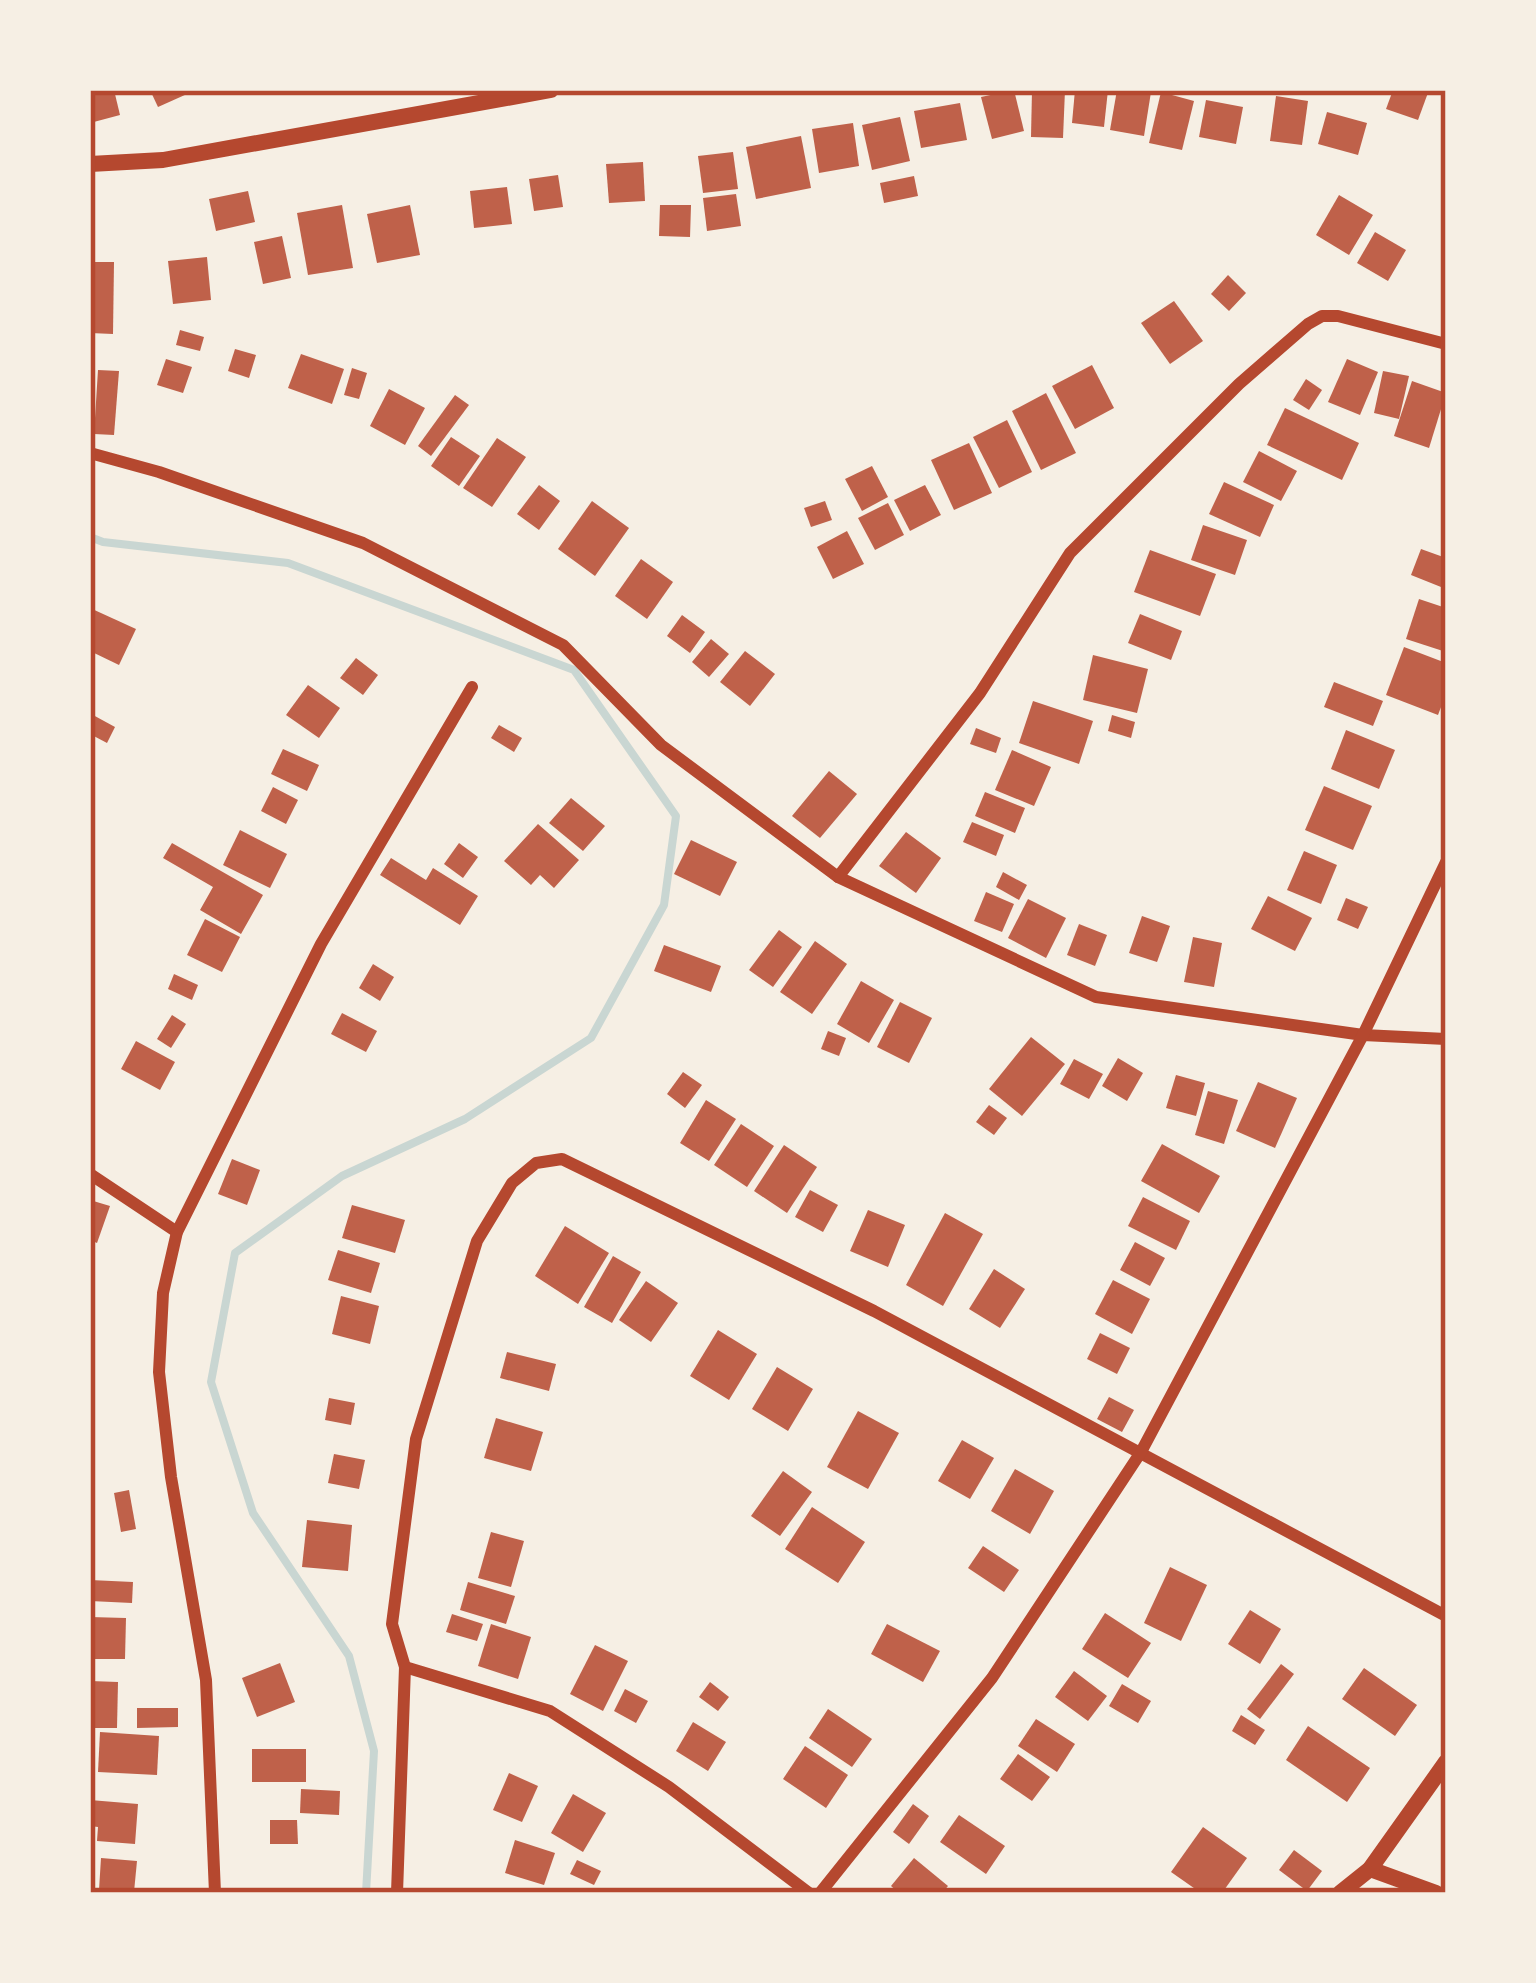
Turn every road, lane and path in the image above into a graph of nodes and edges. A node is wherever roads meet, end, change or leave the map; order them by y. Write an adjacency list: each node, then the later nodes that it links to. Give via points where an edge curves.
1 (551, 90): 2 (street, via 163,160)
2 (90, 164)
3 (1446, 344): 7 (street, via 1322,316 1239,384 1070,553 980,693)
4 (90, 453): 7 (street, via 363,543 562,645 661,746)
5 (472, 687): 11 (street, via 321,944)
6 (1446, 862): 8 (street)
7 (838, 877): 8 (street, via 1096,997)
8 (1363, 1035): 9 (street); 12 (street)
9 (1446, 1039)
10 (90, 1174): 11 (street)
11 (177, 1232): 17 (street, via 163,1293 159,1372 206,1680)
12 (1141, 1452): 13 (street); 14 (street, via 562,1159 536,1163 512,1183 478,1241 416,1439 392,1624); 20 (street, via 992,1678)
13 (1446, 1616)
14 (405, 1667): 18 (street); 19 (street, via 550,1711 669,1787)
15 (1446, 1762): 16 (street)
16 (1370, 1869): 21 (street); 22 (street)
17 (215, 1893)
18 (397, 1893)
19 (809, 1893)
20 (820, 1893)
21 (1340, 1893)
22 (1436, 1893)

